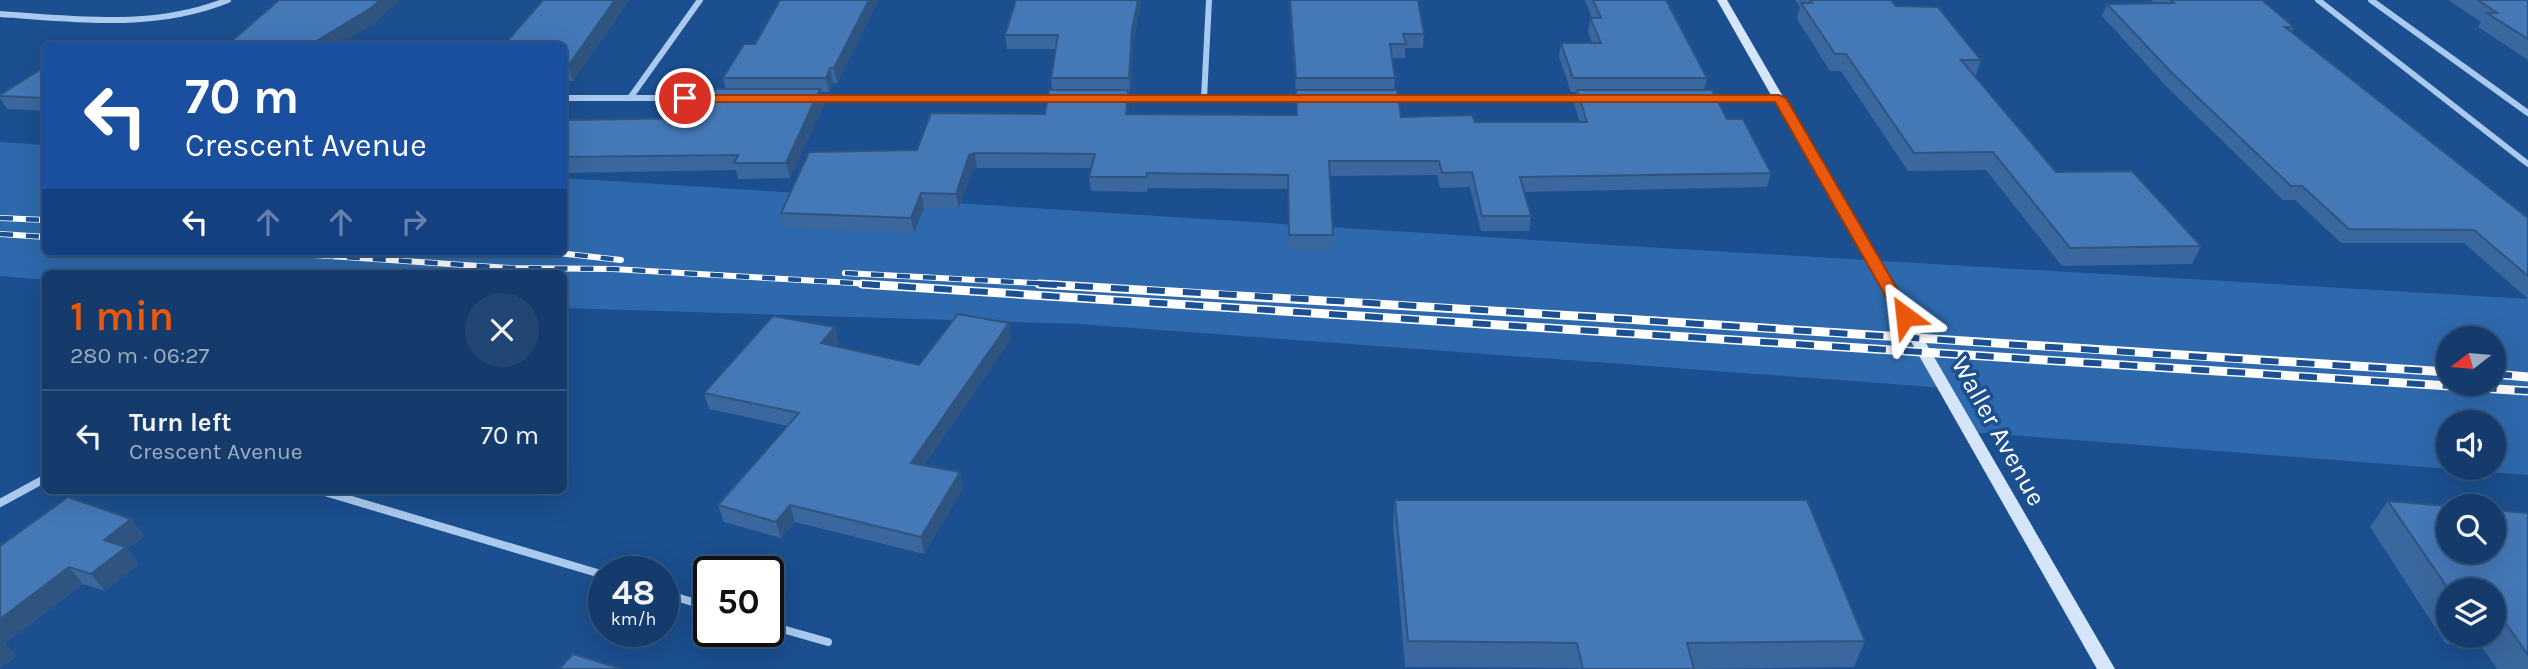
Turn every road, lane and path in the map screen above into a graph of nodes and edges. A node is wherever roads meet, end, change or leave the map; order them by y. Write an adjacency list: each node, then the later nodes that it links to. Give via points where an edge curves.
1 (228, 0): 7 (street, via 195,13 142,22)
2 (700, 0): 9 (street)
3 (1209, 0): 19 (street)
4 (1722, 0): 18 (main road, Waller Avenue)
5 (2318, 0): 21 (street)
6 (2371, 0): 20 (street)
7 (0, 14)
8 (567, 98): 9 (street)
9 (630, 98): 10 (street)
10 (728, 98)
11 (812, 98): 12 (street)
12 (1064, 98)
13 (1106, 98): 19 (street)
14 (1315, 98): 19 (street)
15 (1385, 98): 16 (street)
16 (1594, 98)
17 (1706, 98): 18 (street)
18 (1779, 98): 28 (main road, Waller Avenue)
19 (1203, 99)
20 (2528, 113)
21 (2528, 164)
22 (42, 480): 24 (street)
23 (331, 494): 25 (street)
24 (0, 503)
25 (588, 570)
26 (784, 630): 27 (street)
27 (828, 642)
28 (2106, 669)

